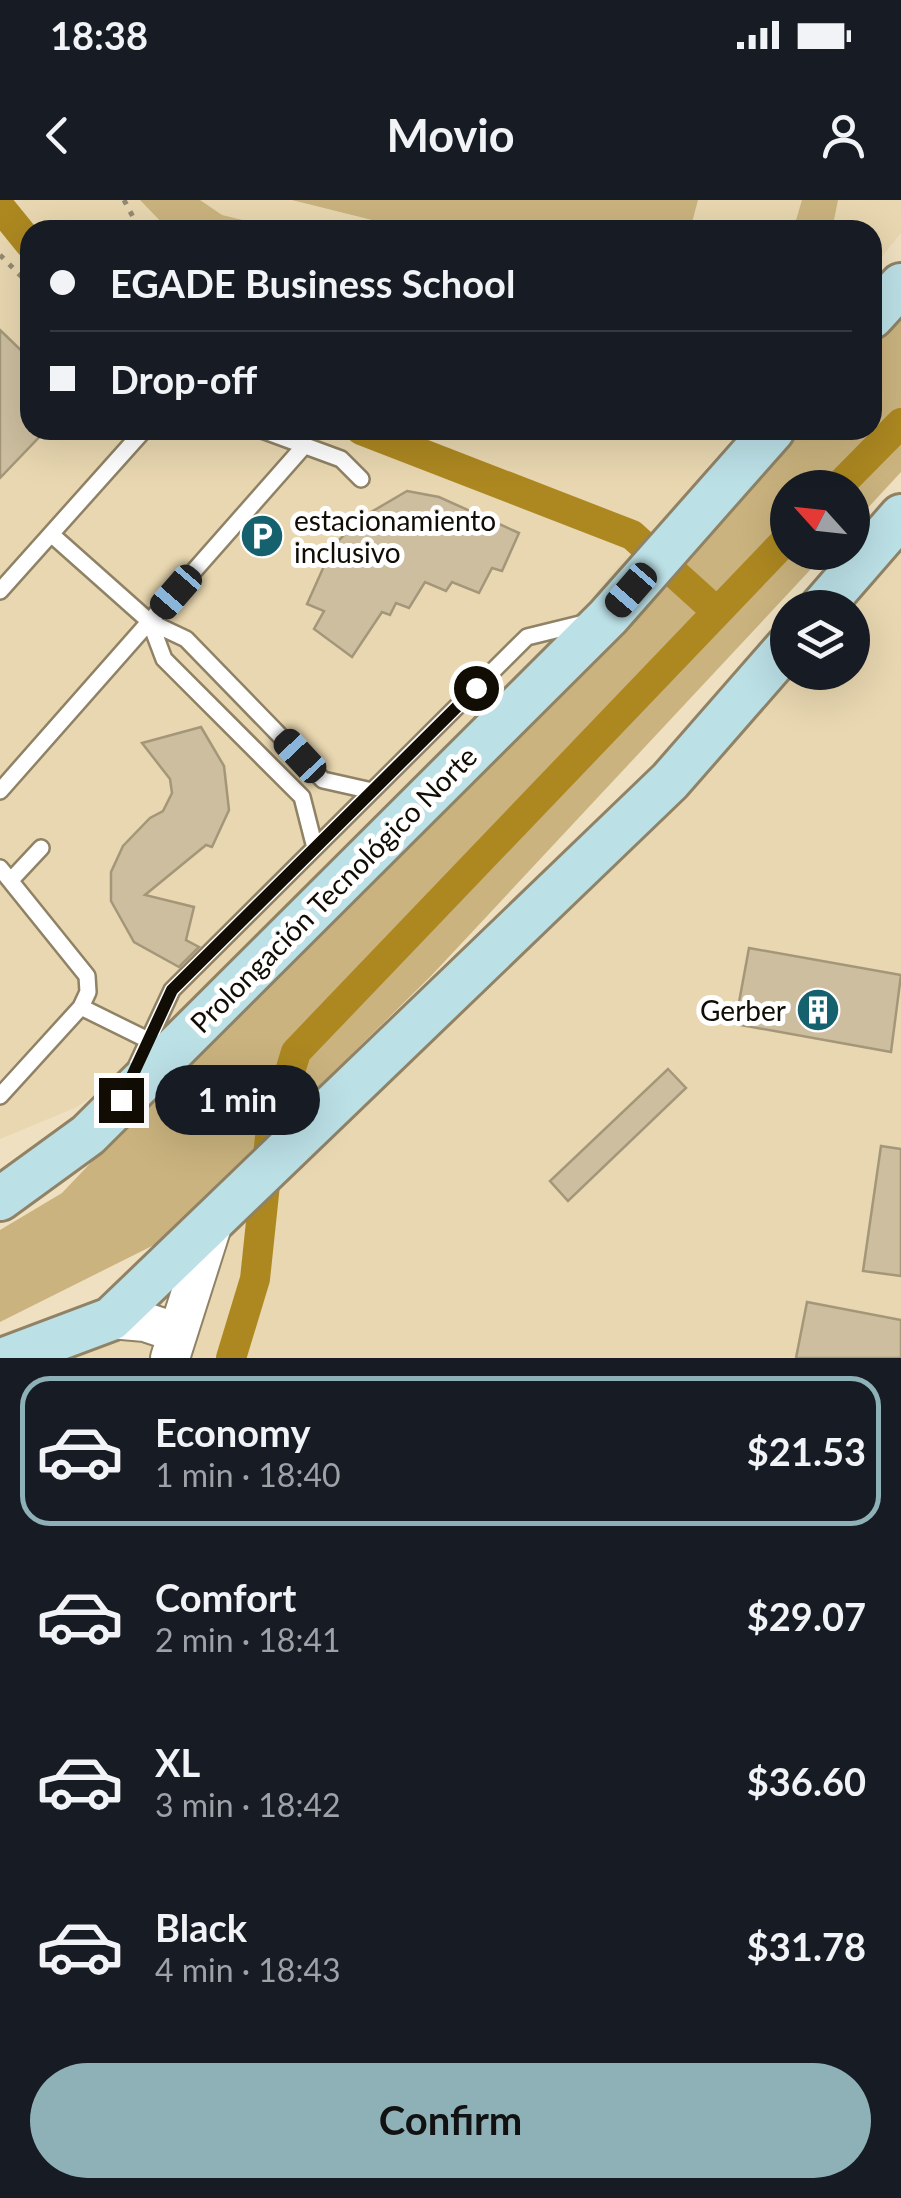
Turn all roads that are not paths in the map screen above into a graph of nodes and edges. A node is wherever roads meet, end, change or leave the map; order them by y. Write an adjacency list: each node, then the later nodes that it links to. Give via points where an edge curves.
1 (901, 285): 2 (main road)
2 (882, 306)
3 (135, 440): 9 (lane)
4 (291, 440): 6 (lane)
5 (764, 440): 12 (main road, Prolongación Tecnológico Norte)
6 (305, 445): 7 (lane, via 341,459); 13 (lane)
7 (360, 479)
8 (901, 516): 10 (main road)
9 (51, 534): 11 (lane); 13 (lane)
10 (837, 590)
11 (0, 591)
12 (608, 618): 16 (lane, via 527,636); 21 (main road, Prolongación Tecnológico Norte)
13 (150, 622): 15 (lane); 16 (lane, via 186,639 322,780); 18 (lane, via 164,660 302,798)
14 (770, 666): 24 (main road, via 670,780)
15 (0, 791)
16 (372, 791): 18 (lane)
17 (41, 848): 19 (lane)
18 (315, 848): 21 (lane, via 172,990)
19 (6, 873): 20 (lane, via 88,976)
20 (81, 1007): 21 (lane); 22 (lane)
21 (160, 1045): 23 (main road, Prolongación Tecnológico Norte, via 121,1100 64,1155)
22 (0, 1096)
23 (0, 1199)
24 (225, 1214): 25 (main road); 26 (street)
25 (111, 1319): 26 (street, via 145,1322); 27 (main road)
26 (174, 1346)
27 (7, 1358)

